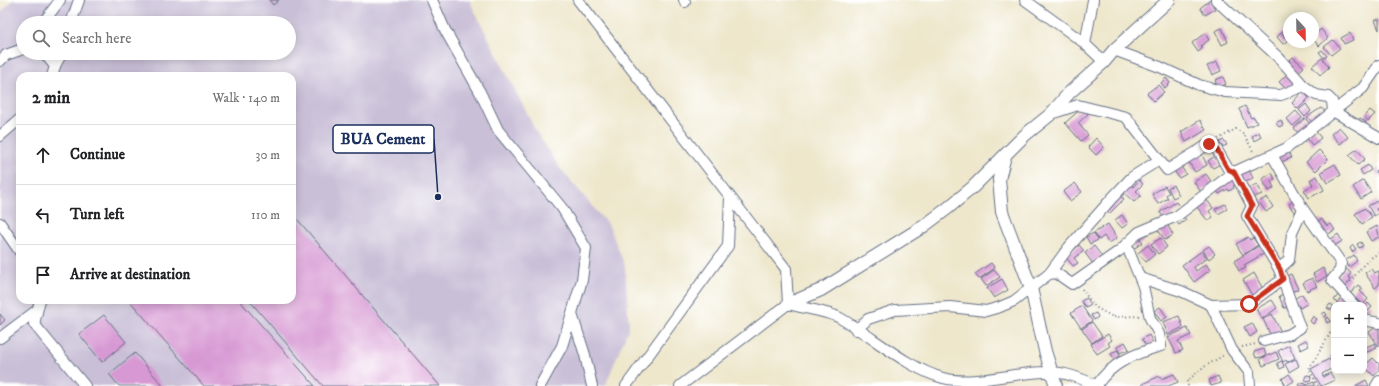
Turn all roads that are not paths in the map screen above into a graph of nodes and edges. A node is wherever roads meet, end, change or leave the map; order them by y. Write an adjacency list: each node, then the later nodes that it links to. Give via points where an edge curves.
1 (60, 0): 9 (street)
2 (79, 0): 10 (street)
3 (432, 0): 43 (street, via 498,130 562,208 586,248 582,280)
4 (578, 0): 30 (street)
5 (1025, 0): 11 (street)
6 (1093, 0): 11 (street)
7 (1169, 0): 12 (street)
8 (1216, 0): 20 (street, via 1279,58)
9 (48, 16)
10 (73, 16)
11 (1085, 44): 17 (street)
12 (1114, 50): 17 (street); 20 (street, via 1199,85 1225,92 1281,95)
13 (16, 52): 16 (street)
14 (48, 60): 19 (street)
15 (59, 60): 19 (street)
16 (0, 61)
17 (1104, 62): 22 (street, via 1069,93)
18 (1379, 65): 21 (street, via 1363,88)
19 (54, 71)
20 (1304, 86): 21 (street, via 1316,95 1328,97 1332,101)
21 (1333, 111): 25 (street); 27 (street, via 1287,148)
22 (1051, 114): 26 (street); 28 (street, via 1078,105 1126,117)
23 (16, 122): 24 (street)
24 (0, 136)
25 (1379, 138)
26 (1005, 154): 38 (street, via 999,179 1002,212); 40 (street, via 973,187 924,226 821,290)
27 (1272, 155): 29 (street); 31 (street)
28 (1159, 160): 29 (street, via 1167,170 1212,144 1228,169); 35 (street, via 1132,177 1069,247)
29 (1234, 172): 33 (street, via 1188,208 1165,222 1139,232); 36 (street, via 1252,206 1247,216)
30 (730, 197): 40 (street, via 786,269); 55 (street, via 728,246)
31 (1303, 209): 36 (street, via 1292,233 1290,260); 39 (street, via 1341,264 1340,270 1332,280)
32 (0, 223): 34 (street)
33 (1126, 244): 35 (street, via 1072,284 1056,273); 37 (street)
34 (16, 246)
35 (1049, 274): 38 (street)
36 (1281, 274): 42 (street, via 1249,304); 48 (street, via 1300,328 1290,334)
37 (1140, 278): 42 (street, via 1181,291); 58 (street, via 1150,318 1159,334 1161,346 1140,352 1118,364 1104,374)
38 (1031, 288): 46 (street, via 1000,308 986,311 950,307 895,310 868,320); 49 (street)
39 (1351, 302)
40 (788, 304): 46 (street, via 837,317); 56 (street)
41 (38, 305): 47 (street); 52 (street, via 34,324)
42 (1211, 305): 59 (street, via 1232,350 1249,372)
43 (572, 314): 53 (street, via 562,346); 54 (street)
44 (1367, 320): 45 (street)
45 (1379, 322)
46 (856, 330): 51 (street)
47 (0, 338)
48 (1264, 341)
49 (1052, 372): 51 (street); 57 (street); 58 (street)
50 (1379, 380): 60 (street)
51 (941, 382)
52 (85, 386)
53 (540, 386)
54 (592, 386)
55 (626, 386)
56 (680, 386)
57 (1056, 386)
58 (1098, 386)
59 (1250, 386)
60 (1376, 386)

